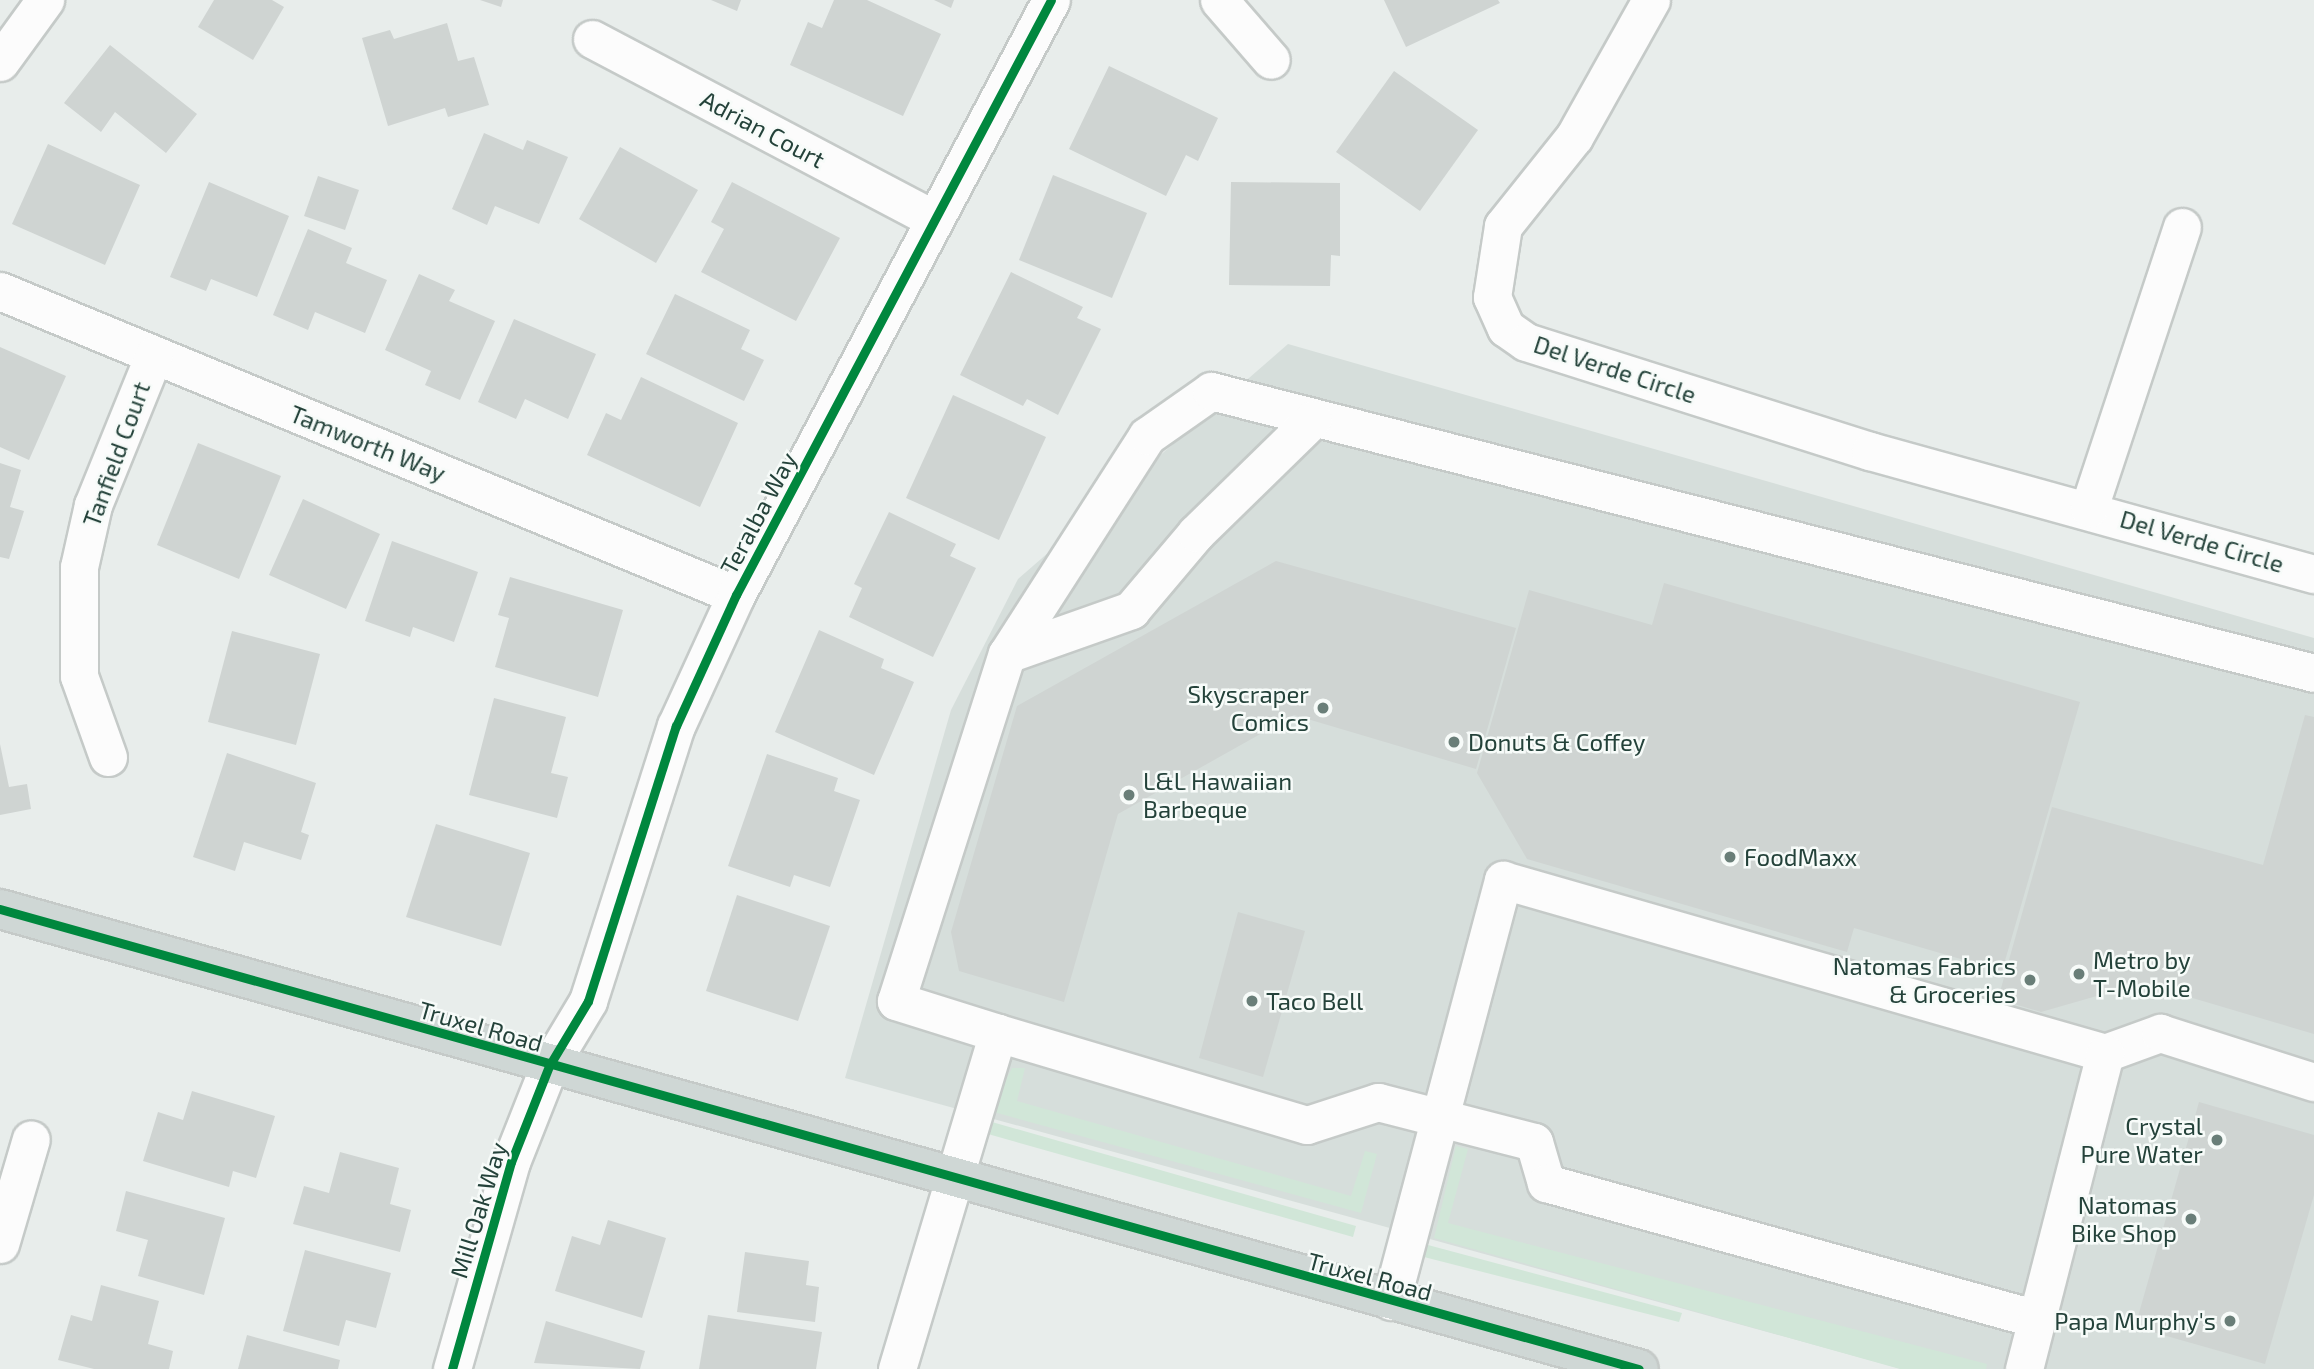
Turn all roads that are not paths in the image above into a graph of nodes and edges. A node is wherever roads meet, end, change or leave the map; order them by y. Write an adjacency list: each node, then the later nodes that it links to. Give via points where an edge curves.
1 (45, 0): 7 (street)
2 (1051, 0): 8 (street, Teralba Way)
3 (1219, 0): 6 (street)
4 (1651, 0): 13 (street, Del Verde Circle, via 1574,137 1503,226 1492,298 1506,328 1526,342 1870,451)
5 (592, 39): 8 (street, Adrian Court)
6 (1270, 61)
7 (0, 62)
8 (934, 219): 15 (street, Teralba Way)
9 (2182, 227): 13 (street, Del Verde Circle)
10 (0, 291): 11 (street, Tamworth Way)
11 (154, 355): 15 (street, Tamworth Way); 18 (street, Tanfield Court, via 93,505 79,567 79,676)
12 (1312, 419): 16 (street, via 1196,533 1131,610); 16 (street, via 1211,391 1147,436); 17 (street)
13 (2089, 508): 14 (street, Del Verde Circle)
14 (2314, 574)
15 (736, 595): 22 (street, Teralba Way, via 676,726 588,1001)
16 (1007, 654): 20 (street, via 896,1001)
17 (2314, 673)
18 (108, 757)
19 (0, 909): 22 (main road, Truxel Road)
20 (998, 1033): 24 (street, via 1307,1125 1378,1102); 26 (street)
21 (2105, 1054): 23 (street, via 2160,1033); 24 (street, via 1503,880); 29 (street)
22 (549, 1066): 26 (main road, Truxel Road); 31 (street, Mill Oak Way, via 510,1162)
23 (2314, 1082)
24 (1443, 1117): 28 (street); 29 (street, via 1534,1142 1546,1183)
25 (31, 1139): 27 (street)
26 (950, 1181): 28 (main road, Truxel Road); 32 (street)
27 (0, 1244)
28 (1391, 1301): 30 (main road, Truxel Road)
29 (2037, 1319): 34 (street)
30 (1562, 1359): 33 (main road, Truxel Road)
31 (452, 1369)
32 (897, 1369)
33 (1639, 1369)
34 (2024, 1369)

